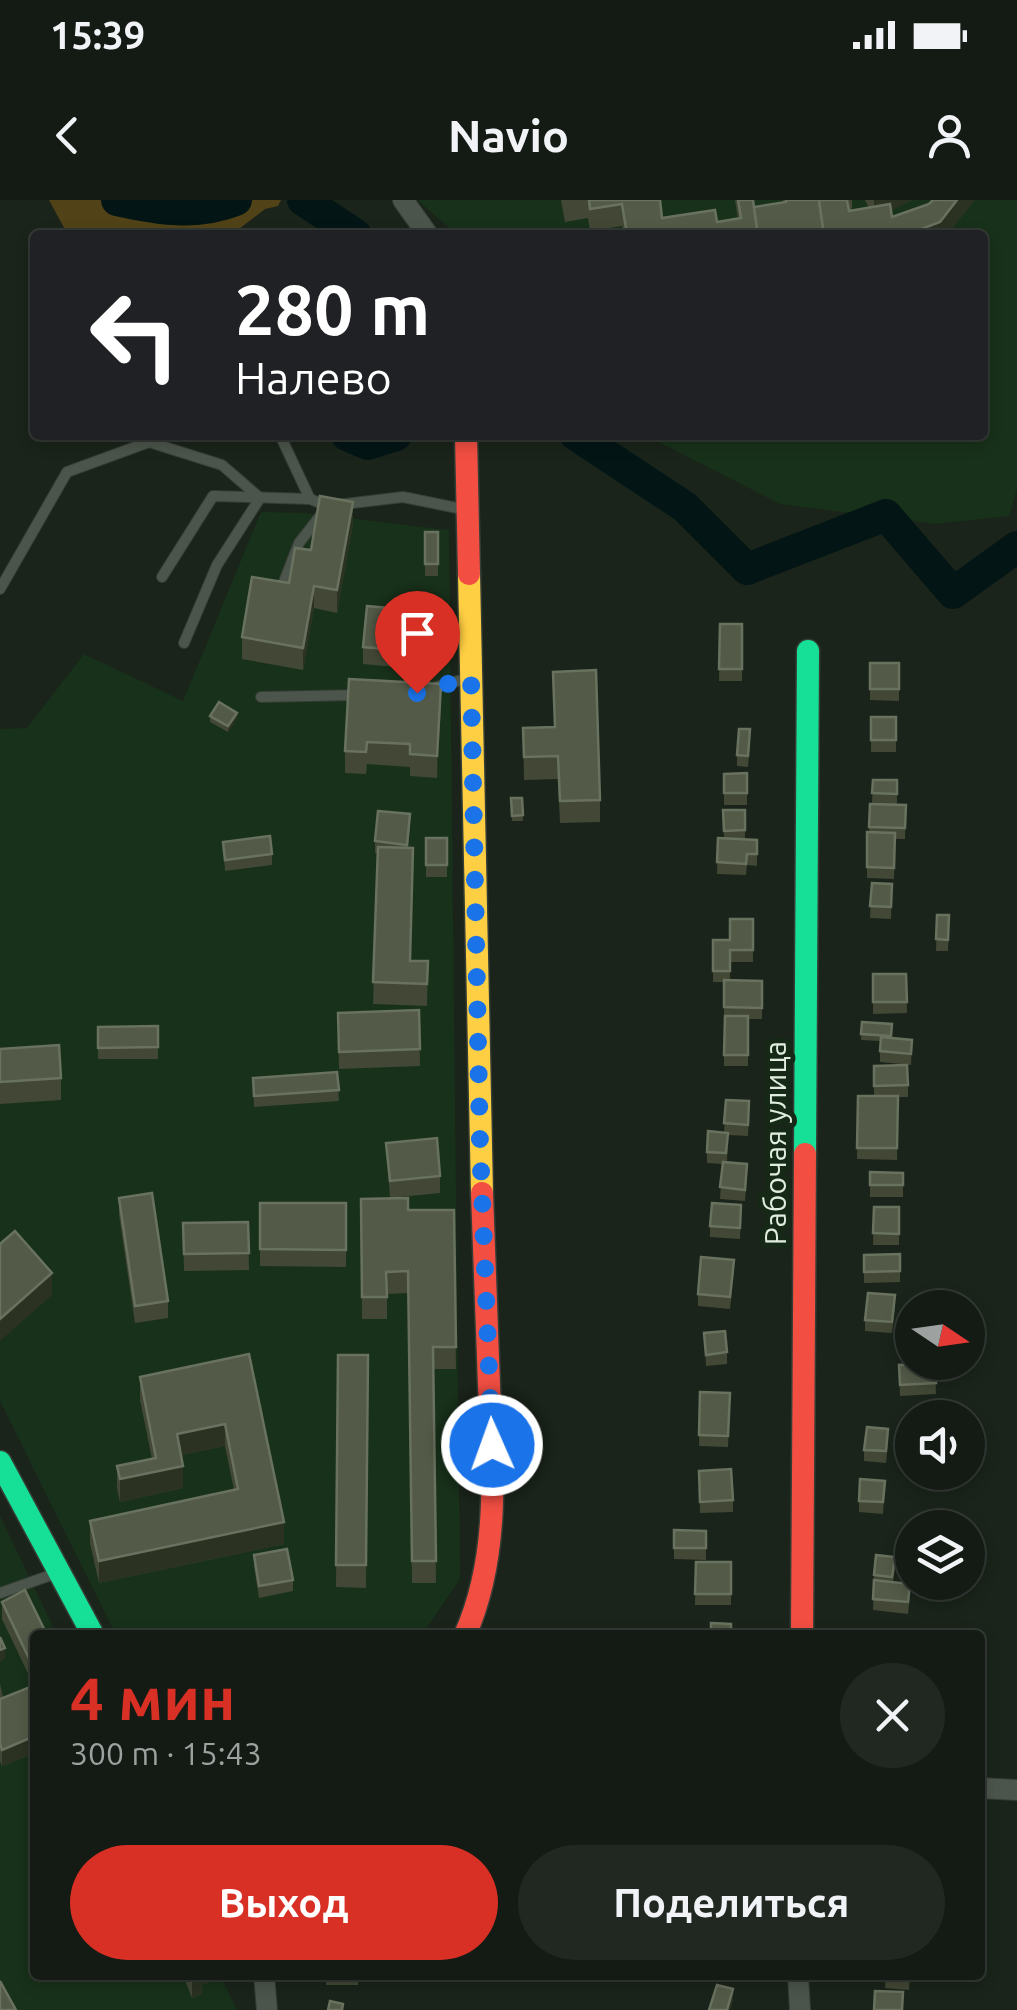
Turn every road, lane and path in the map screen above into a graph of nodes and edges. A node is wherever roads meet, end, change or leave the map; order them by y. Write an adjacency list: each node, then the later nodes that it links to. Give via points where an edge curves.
1 (403, 200): 2 (street)
2 (424, 230)
3 (282, 440): 6 (lane)
4 (466, 440): 8 (street)
5 (260, 498): 6 (lane); 9 (lane, via 213,496); 10 (lane, via 222,464 149,442 67,472); 12 (lane, via 217,565)
6 (310, 499): 7 (lane)
7 (328, 506): 8 (lane, via 403,497); 11 (lane, via 299,543)
8 (468, 510): 14 (street)
9 (162, 578)
10 (0, 589)
11 (280, 592)
12 (184, 643)
13 (808, 651): 23 (street, Рабочая улица)
14 (471, 677): 15 (lane); 22 (street, via 493,1482 489,1561)
15 (417, 693)
16 (378, 694): 17 (lane)
17 (262, 697)
18 (0, 1462): 19 (street)
19 (60, 1572): 20 (lane); 21 (street)
20 (0, 1593)
21 (90, 1630)
22 (467, 1630)
23 (802, 1630)
24 (985, 1788): 25 (street)
25 (1017, 1790)
26 (264, 1980): 28 (street)
27 (798, 1980): 29 (street)
28 (267, 2010)
29 (800, 2010)

